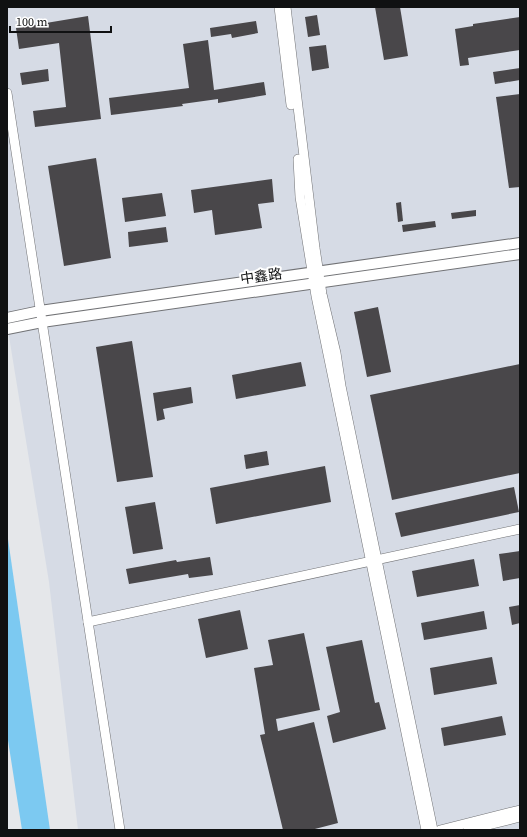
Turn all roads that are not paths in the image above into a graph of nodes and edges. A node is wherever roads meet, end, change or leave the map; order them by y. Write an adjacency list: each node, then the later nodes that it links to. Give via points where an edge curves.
1 (279, 7): 6 (street, via 300,197)
2 (286, 7): 6 (street)
3 (7, 93): 8 (street)
4 (520, 243): 6 (main road, 中鑫路)
5 (520, 254): 7 (main road, 中鑫路)
6 (315, 271): 7 (street); 8 (main road, 中鑫路)
7 (317, 282): 10 (main road, 中鑫路); 13 (street)
8 (40, 311): 9 (main road, 中鑫路); 10 (street)
9 (7, 318)
10 (42, 322): 11 (main road, 中鑫路); 14 (street)
11 (7, 329)
12 (520, 529): 13 (street)
13 (374, 560): 14 (street); 18 (street); 19 (street)
14 (88, 622): 17 (street)
15 (520, 810): 20 (street)
16 (520, 816): 21 (street)
17 (120, 830)
18 (426, 830)
19 (433, 830)
20 (440, 830)
21 (468, 830)

